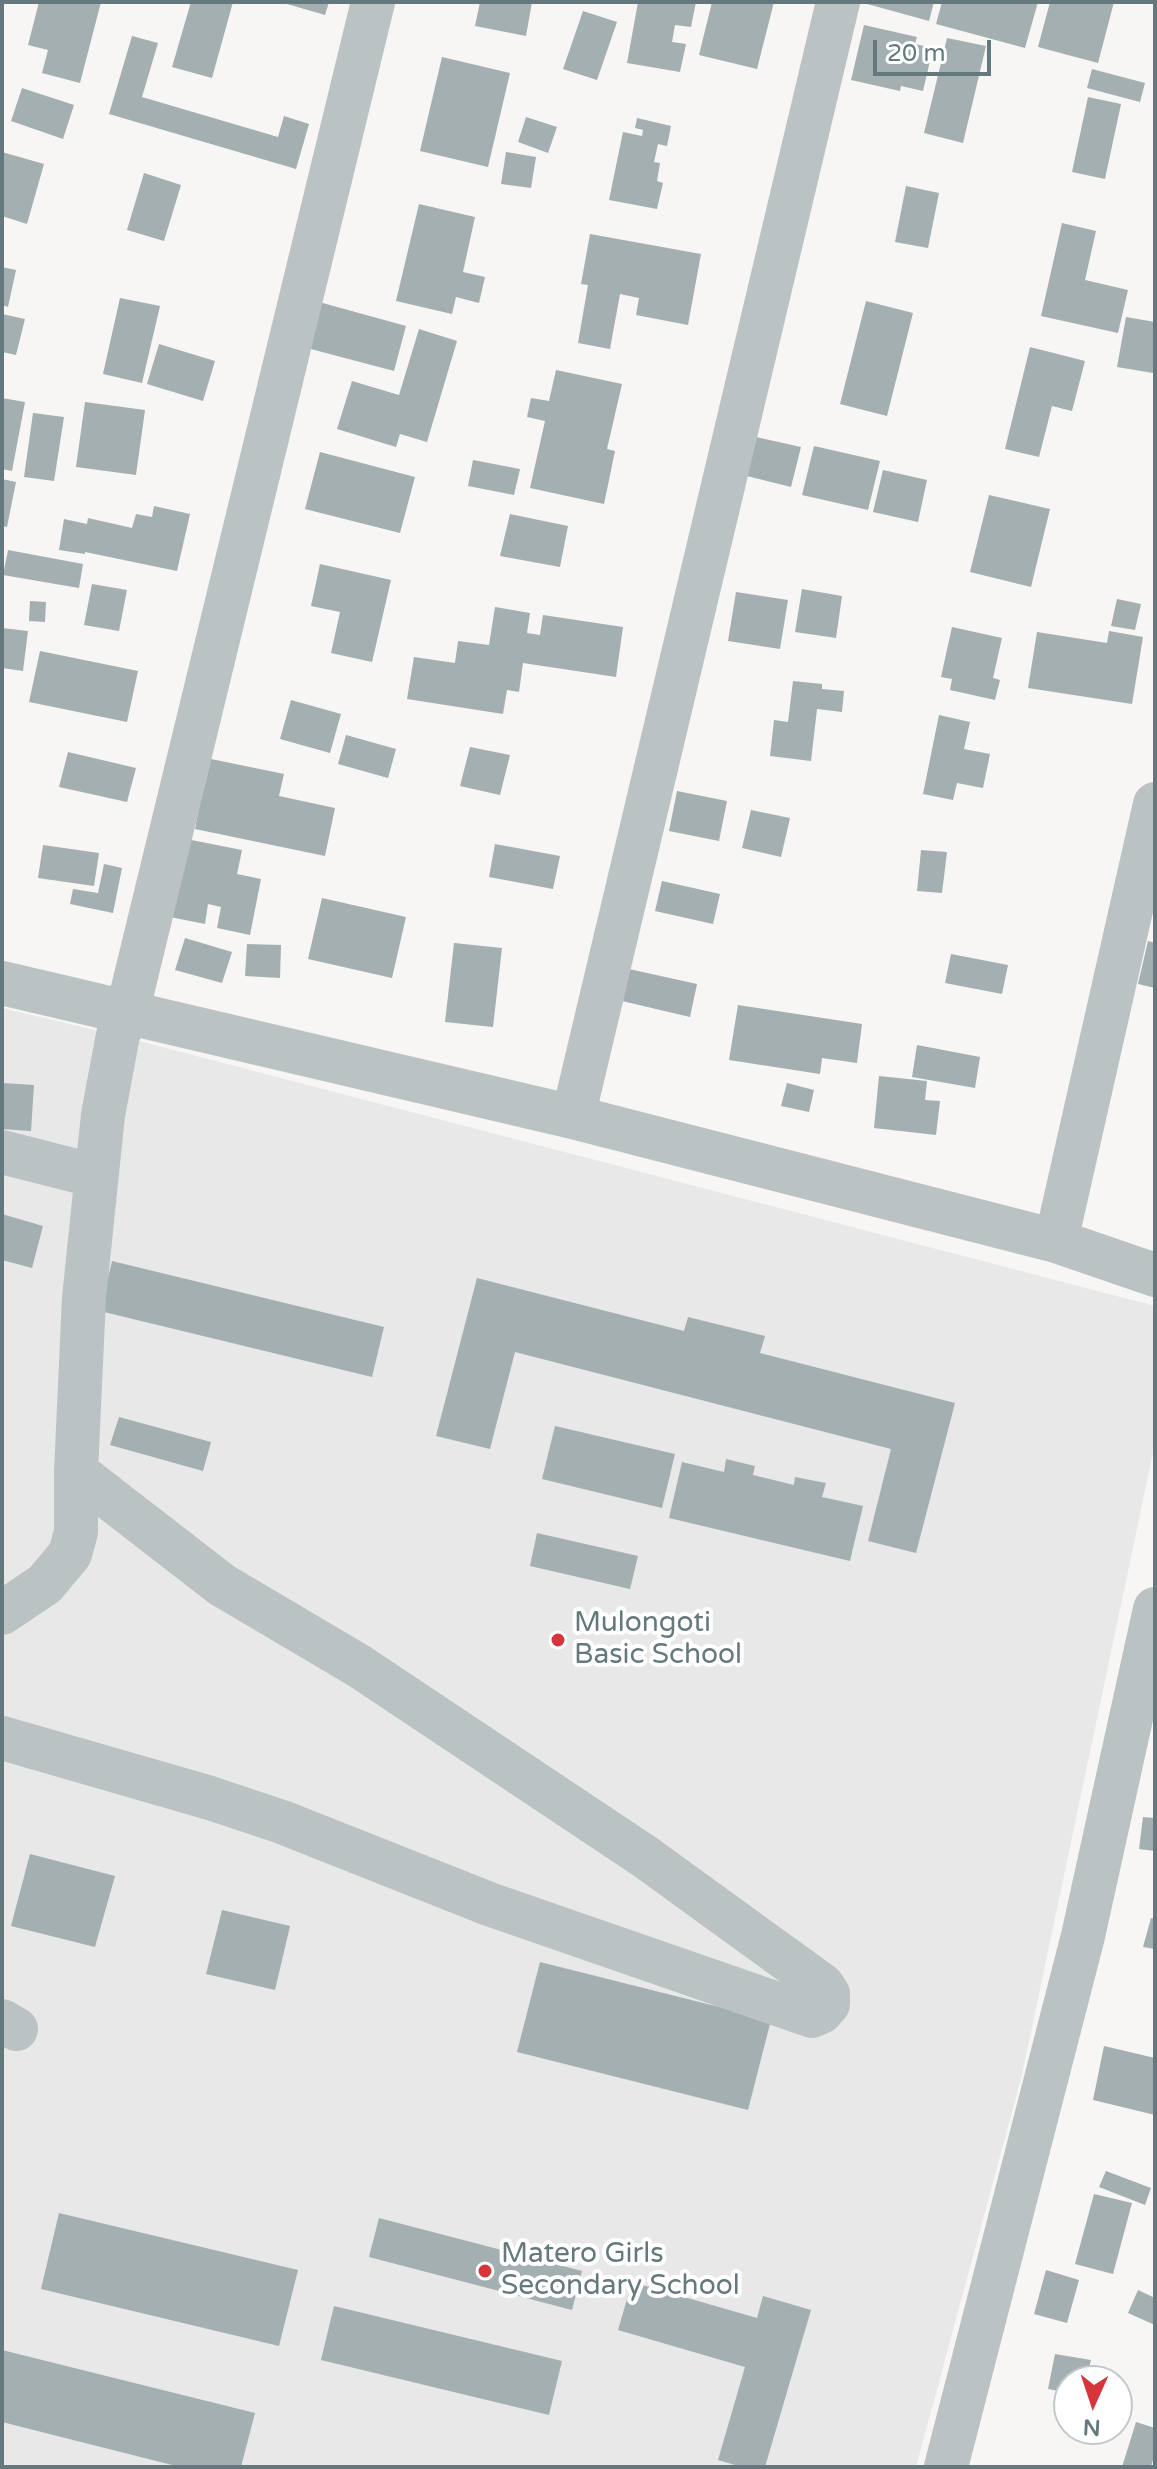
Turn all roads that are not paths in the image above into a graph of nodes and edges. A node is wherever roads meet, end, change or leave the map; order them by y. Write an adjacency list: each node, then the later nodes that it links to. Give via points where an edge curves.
1 (373, 2): 6 (street)
2 (838, 2): 7 (street)
3 (1155, 804): 4 (street)
4 (1141, 930): 10 (street)
5 (2, 983): 6 (street)
6 (127, 1013): 7 (street); 9 (street, via 118,1035)
7 (573, 1117): 10 (street)
8 (2, 1152): 9 (street)
9 (96, 1176): 12 (street)
10 (1056, 1241): 11 (street)
11 (1155, 1275)
12 (76, 1472): 14 (street, via 76,1532 70,1554 45,1584); 15 (street, via 222,1585 359,1666 682,1882 822,1985 828,2004 812,2016 489,1904 282,1822)
13 (1155, 1609): 16 (street, via 1083,1936)
14 (2, 1613)
15 (2, 1738)
16 (946, 2467)

